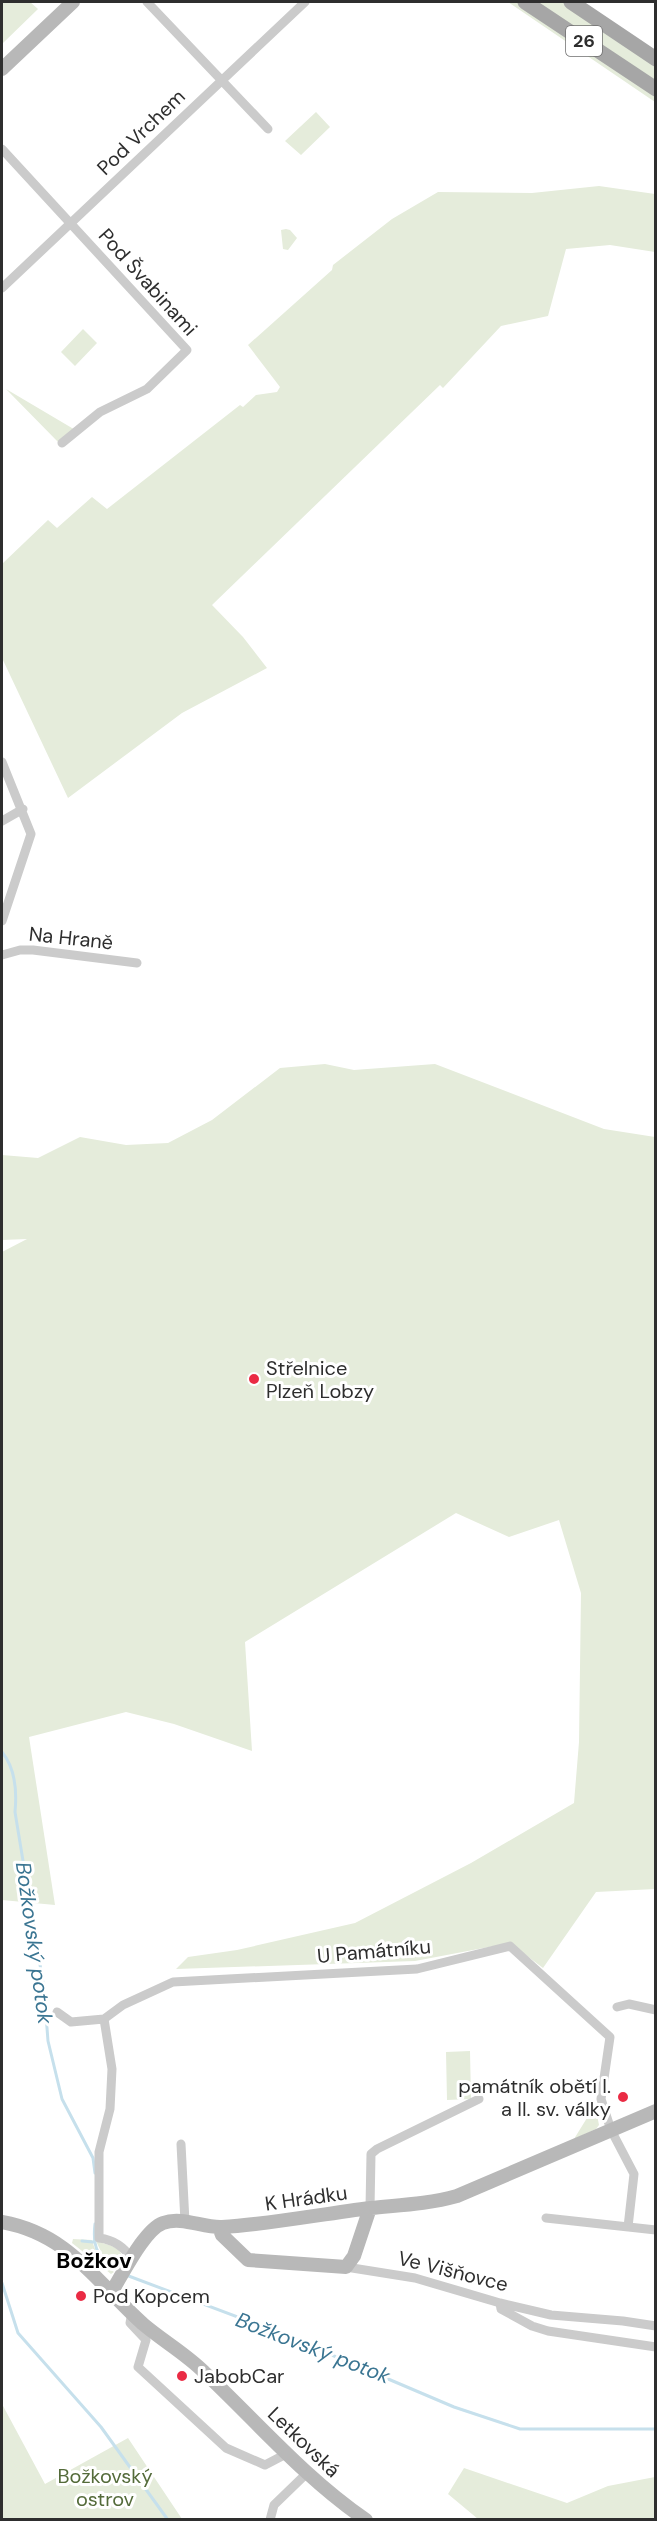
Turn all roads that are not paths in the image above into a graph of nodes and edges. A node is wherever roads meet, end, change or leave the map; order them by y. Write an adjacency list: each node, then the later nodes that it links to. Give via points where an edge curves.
1 (73, 2): 7 (street)
2 (147, 2): 8 (street)
3 (305, 2): 8 (street, Pod Vrchem)
4 (525, 2): 9 (main road, 26)
5 (571, 2): 6 (main road, 26)
6 (656, 59)
7 (2, 69)
8 (221, 80): 10 (street); 12 (street, Pod Vrchem)
9 (656, 89)
10 (268, 129)
11 (2, 149): 12 (street, Pod Švabinami)
12 (71, 223): 13 (street, Pod Vrchem); 14 (street, Pod Švabinami, via 187,350 147,389 99,412)
13 (2, 288)
14 (62, 443)
15 (2, 762): 16 (street)
16 (22, 809): 17 (street); 18 (street, via 31,834)
17 (2, 821)
18 (2, 921)
19 (2, 955): 20 (street, Na Hraně, via 33,950)
20 (137, 963)
21 (617, 2007): 22 (street, via 629,2004)
22 (656, 2010)
23 (57, 2012): 24 (street, U Památníku, via 71,2022)
24 (104, 2019): 27 (street, U Památníku, via 123,2005 173,1982 417,1969 510,1946 610,2037 601,2099); 37 (street, via 112,2069 110,2109 99,2152 99,2238 120,2245)
25 (479, 2099): 29 (street, via 371,2154)
26 (656, 2111): 27 (street)
27 (611, 2130): 29 (street, via 457,2196); 34 (street, via 634,2174)
28 (181, 2144): 32 (street)
29 (370, 2208): 33 (street, K Hrádku, via 280,2223); 36 (street, K Hrádku, via 354,2256)
30 (546, 2218): 34 (street)
31 (2, 2222): 38 (street, Letkovská, via 56,2242 79,2258)
32 (185, 2222): 33 (street, K Hrádku); 37 (street, K Hrádku, via 155,2227)
33 (219, 2227): 36 (street, Ve Višňovce, via 222,2235 248,2260)
34 (628, 2227): 35 (street)
35 (656, 2230)
36 (346, 2267): 39 (street, Ve Višňovce, via 415,2278)
37 (127, 2268): 38 (street, K Hrádku)
38 (112, 2291): 40 (street, Letkovská)
39 (500, 2303): 41 (street, Ve Višňovce, via 551,2315); 42 (street, via 501,2309 532,2326)
40 (132, 2312): 43 (street, Letkovská, via 202,2370); 43 (street, via 130,2323 146,2340 138,2367 226,2448 265,2465)
41 (656, 2326)
42 (656, 2347)
43 (286, 2454): 44 (street, Letkovská)
44 (306, 2474): 45 (street, via 274,2505); 46 (street, Letkovská)
45 (270, 2520)
46 (366, 2520)

